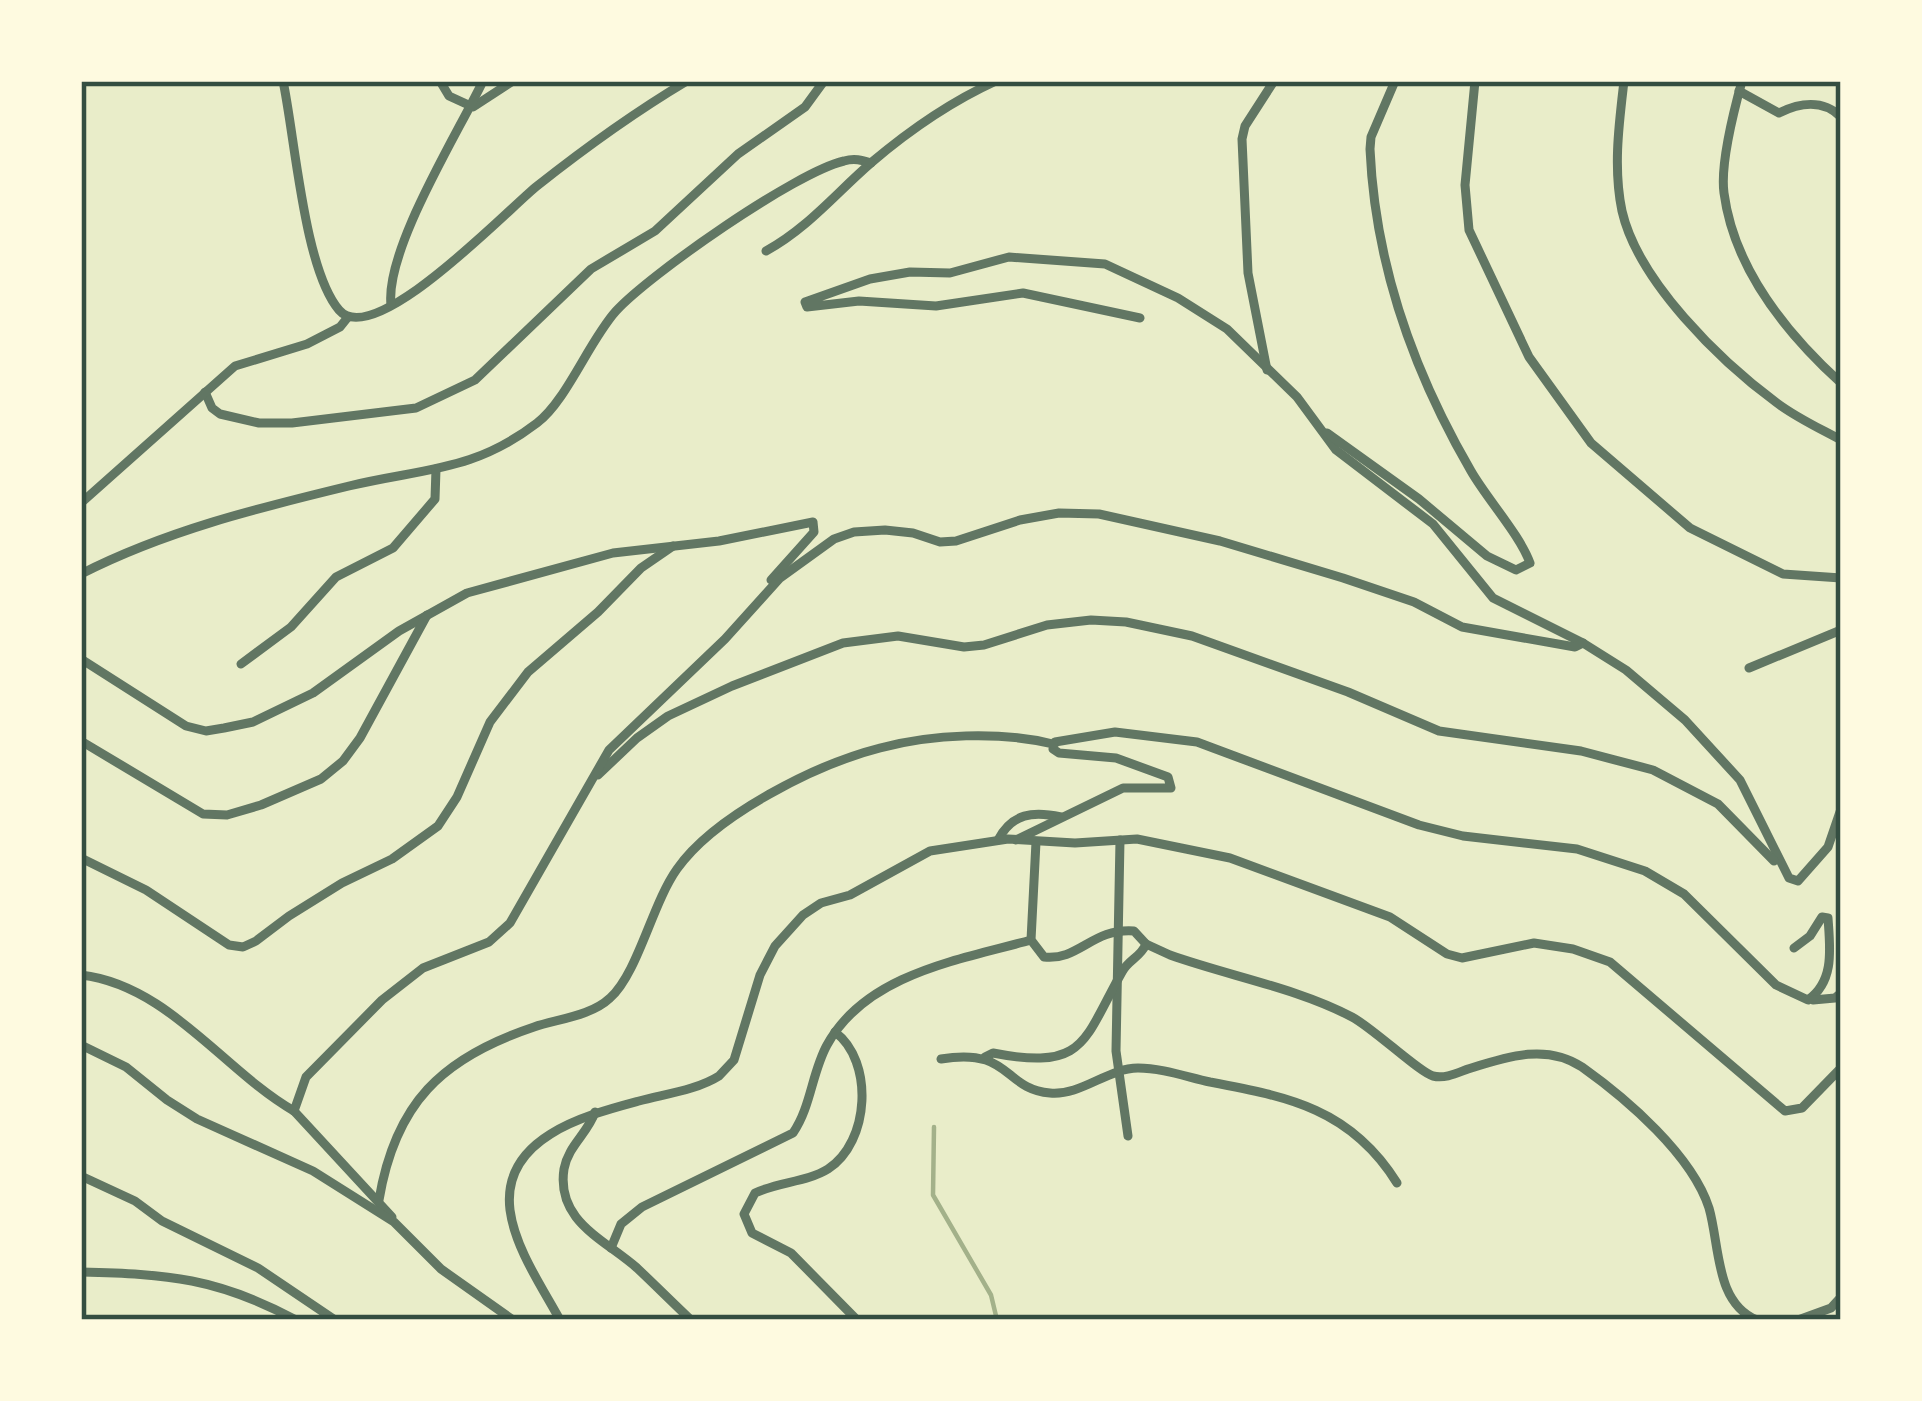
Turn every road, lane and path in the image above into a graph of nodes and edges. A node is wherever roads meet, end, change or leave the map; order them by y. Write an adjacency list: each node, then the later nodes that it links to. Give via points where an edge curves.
1 (283, 81): 18 (street, via 316,260)
2 (440, 81): 13 (street, via 449,96)
3 (483, 81): 13 (street)
4 (513, 81): 13 (street)
5 (686, 81): 17 (street, via 635,111)
6 (824, 81): 22 (street, via 656,231 591,269 475,380 416,409 292,423 220,414)
7 (996, 81): 15 (street, via 943,107)
8 (1274, 81): 20 (street, via 1242,139 1248,273)
9 (1395, 81): 23 (street, via 1370,149 1391,284 1439,414 1530,563 1516,570 1487,556)
10 (1475, 81): 29 (street, via 1468,230 1528,357 1591,443 1690,528 1726,548 1783,574)
11 (1624, 82): 24 (street, via 1618,181 1644,263 1730,364 1776,403)
12 (1741, 86): 14 (street, via 1779,113 1801,103); 21 (street, via 1723,190 1740,255 1796,342)
13 (471, 106): 17 (street, via 398,254)
14 (1841, 117)
15 (871, 163): 16 (street, via 817,217); 25 (street, via 828,167 703,243 616,311 542,419 490,455)
16 (766, 251)
17 (392, 305): 18 (street)
18 (348, 317): 22 (street, via 307,344 235,366)
19 (1140, 318): 20 (street, via 1024,293 936,305 805,302 890,274 950,273 1009,257 1085,260 1178,298 1227,329)
20 (1267, 370): 23 (street)
21 (1841, 382)
22 (205, 392): 26 (street)
23 (1323, 434): 33 (street, via 1432,524 1492,598)
24 (1841, 440)
25 (436, 469): 28 (street, via 305,496 141,544); 35 (street, via 435,499 393,548 336,577 291,627)
26 (81, 502)
27 (673, 545): 30 (street, via 813,522 815,530); 31 (street, via 467,592); 46 (street, via 528,671 490,722 438,826 256,941 229,945)
28 (81, 574)
29 (1841, 578)
30 (773, 584): 33 (street, via 854,532 956,541 1020,520 1099,514 1282,560 1476,630); 39 (street, via 609,750)
31 (427, 615): 34 (street, via 286,708 206,731); 37 (street, via 343,761 261,805 202,814)
32 (1841, 630): 36 (street)
33 (1583, 643): 47 (street, via 1656,693 1724,761)
34 (81, 659)
35 (241, 664)
36 (1749, 668)
37 (81, 741)
38 (1053, 744): 41 (street, via 1057,752 1116,758 1172,782 1165,790 1123,788); 55 (street, via 1115,732 1197,742 1419,825 1577,849 1645,871 1684,894 1776,985); 67 (street, via 980,737 884,746 750,806 674,873 607,1002 490,1045 422,1094 396,1132)
39 (593, 776): 47 (street, via 668,716 829,647 898,636 964,647 1046,625 1126,622 1192,636 1439,731 1653,770 1718,804); 62 (street, via 510,923 489,942 423,968 382,1000 306,1077)
40 (1841, 809): 47 (street, via 1828,847 1798,881)
41 (1061, 817): 42 (street, via 1022,815); 43 (street)
42 (998, 840): 43 (street); 63 (street, via 916,856 803,915 766,961 734,1060 719,1076)
43 (1016, 840): 45 (street)
44 (1120, 840): 45 (street); 48 (street); 60 (street, via 1230,858 1390,917 1462,958 1534,943 1610,962 1785,1111 1802,1108)
45 (1036, 842): 49 (street)
46 (81, 858)
47 (1784, 872)
48 (1118, 930): 49 (street, via 1052,959); 50 (street, via 1134,931); 53 (street)
49 (1030, 940): 56 (street, via 927,969 870,996)
50 (1146, 944): 53 (street); 78 (street, via 1350,1016 1432,1076 1528,1053 1576,1064 1625,1100 1695,1180 1729,1294)
51 (1794, 948): 55 (street, via 1828,918 1828,974)
52 (81, 976): 62 (street, via 133,992)
53 (1117, 981): 58 (street, via 1090,1034 1068,1051 1050,1059); 61 (street)
54 (1841, 993): 55 (street)
55 (1808, 1000)
56 (835, 1032): 69 (street, via 793,1133 642,1207 621,1224); 77 (street, via 860,1065 860,1117 847,1150 823,1172 755,1193 744,1214 752,1233 791,1253)
57 (81, 1046): 68 (street, via 126,1067 197,1119 313,1172)
58 (984, 1057): 59 (street); 61 (street, via 1049,1093)
59 (940, 1059)
60 (1841, 1068)
61 (1119, 1072): 64 (street); 66 (street, via 1138,1068 1294,1100 1356,1133)
62 (294, 1111): 67 (street)
63 (596, 1112): 69 (street, via 566,1158 564,1188 574,1216); 75 (street, via 535,1145 510,1192 514,1227)
64 (1129, 1136)
65 (81, 1176): 73 (street, via 257,1268)
66 (1397, 1183)
67 (379, 1200): 68 (street)
68 (394, 1222): 74 (street, via 441,1269)
69 (611, 1248): 76 (street)
70 (81, 1272): 72 (street, via 220,1285)
71 (1841, 1298): 79 (street)
72 (296, 1320)
73 (334, 1320)
74 (513, 1320)
75 (560, 1320)
76 (691, 1320)
77 (857, 1320)
78 (1757, 1320)
79 (1798, 1320)

